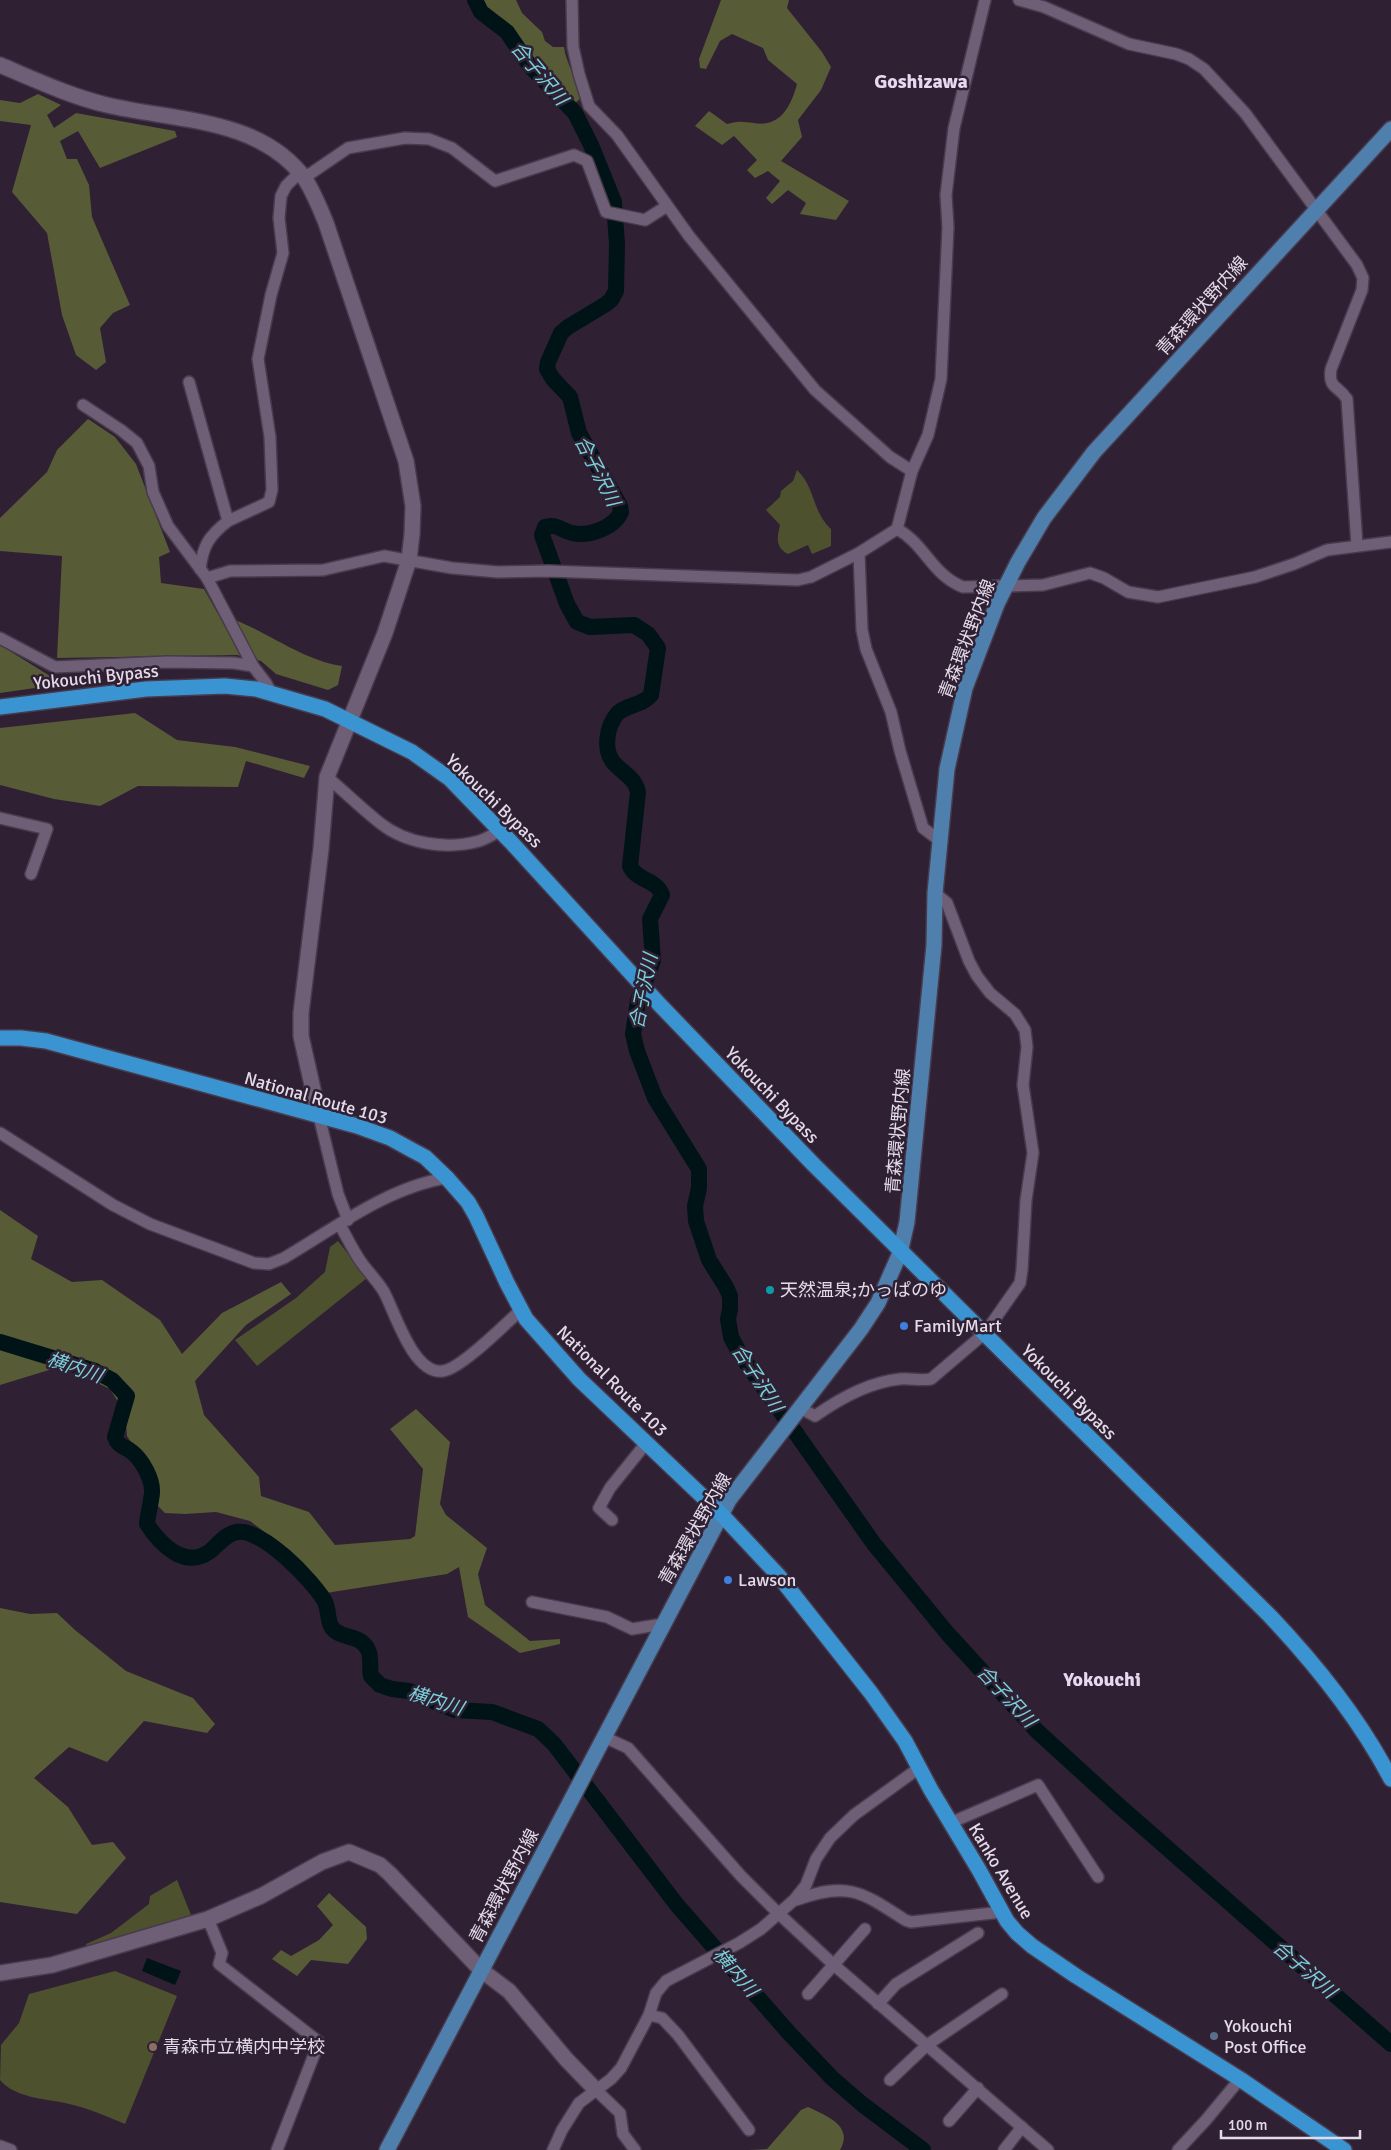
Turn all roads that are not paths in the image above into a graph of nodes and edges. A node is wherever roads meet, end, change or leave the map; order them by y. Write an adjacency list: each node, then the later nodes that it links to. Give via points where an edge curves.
1 (572, 0): 7 (street, via 573,47 589,106 617,135)
2 (985, 0): 11 (street, via 965,77 946,195 948,227 941,379 928,435)
3 (1019, 0): 8 (street, via 1044,7 1129,44 1176,54 1204,69 1245,113)
4 (0, 65): 6 (street, via 104,104 209,123 242,133 257,139)
5 (1391, 129): 8 (main road, 青森環状野内線)
6 (302, 175): 7 (street, via 348,148 406,138 429,138 452,148 495,181 574,155 587,161 609,214 645,220); 12 (street, via 286,186 281,196 279,218 283,253 258,359 270,437 272,490 269,502); 17 (street, via 326,224 406,460 413,506)
7 (666, 206): 11 (street, via 815,390 890,457)
8 (1316, 210): 15 (street, via 1363,278 1362,290 1330,379 1348,404); 19 (main road, 青森環状野内線, via 1094,452 1044,518)
9 (190, 382): 12 (street)
10 (83, 405): 18 (street, via 137,443 149,466 153,492 168,526)
11 (912, 472): 13 (street)
12 (228, 521): 18 (street, via 212,534 202,555)
13 (897, 529): 16 (street); 19 (street, via 915,542 939,573 951,582 963,587)
14 (1391, 542): 15 (street)
15 (1357, 545): 19 (street, via 1327,550 1256,577 1158,597 1128,592 1090,573 1043,585)
16 (859, 553): 17 (street, via 798,580 498,572); 28 (street, via 862,630 866,649 891,712 923,828)
17 (409, 560): 18 (street, via 384,556 323,570); 24 (street)
18 (203, 574): 21 (street)
19 (1006, 586): 28 (main road, 青森環状野内線, via 965,688 947,768)
20 (0, 638): 21 (street, via 54,667 167,662)
21 (253, 666): 22 (street)
22 (272, 694): 23 (highway, Yokouchi Bypass, via 225,686 182,687); 24 (highway, Yokouchi Bypass, via 325,709)
23 (0, 708)
24 (350, 723): 25 (street); 27 (highway, Yokouchi Bypass, via 412,752 450,779)
25 (328, 778): 27 (street, via 381,824 397,834 423,843 447,845 479,841); 32 (street, via 301,1013 301,1036)
26 (0, 818): 29 (street, via 47,829)
27 (500, 831): 36 (highway, Yokouchi Bypass, via 660,1005)
28 (939, 840): 30 (main road, 青森環状野内線)
29 (31, 874)
30 (935, 893): 36 (main road, 青森環状野内線, via 934,945 911,1201); 38 (street, via 947,903 977,976 1015,1014 1025,1030 1027,1047 1023,1085 1033,1153 1026,1200 1022,1270 1020,1283)
31 (0, 1038): 32 (highway, National Route 103, via 46,1042)
32 (319, 1116): 34 (highway, National Route 103, via 390,1138 425,1157); 35 (street)
33 (0, 1133): 35 (street, via 113,1205 150,1224 254,1263 268,1264 284,1258)
34 (447, 1178): 35 (street, via 396,1192); 37 (highway, National Route 103, via 476,1216)
35 (344, 1223): 37 (street, via 359,1258 384,1292 411,1349 435,1371 457,1365)
36 (900, 1253): 38 (highway, Yokouchi Bypass); 39 (main road, 青森環状野内線, via 878,1303)
37 (521, 1310): 40 (highway, National Route 103, via 579,1379)
38 (985, 1334): 39 (street, via 931,1379 900,1379 853,1393 815,1416); 47 (highway, Yokouchi Bypass, via 1300,1649 1361,1727)
39 (798, 1410): 41 (main road, 青森環状野内線)
40 (647, 1442): 41 (highway, National Route 103); 42 (street, via 610,1488 599,1508)
41 (721, 1514): 44 (main road, 青森環状野内線); 46 (highway, Kanko Avenue, via 778,1575 871,1693)
42 (612, 1520)
43 (532, 1602): 44 (street, via 607,1617 632,1629)
44 (663, 1624): 45 (main road, 青森環状野内線)
45 (604, 1737): 52 (street, via 628,1748); 57 (main road, 青森環状野内線)
46 (919, 1768): 48 (highway, Kanko Avenue); 50 (street, via 854,1815 830,1838 816,1859 806,1886)
47 (1391, 1779)
48 (950, 1823): 49 (street, via 1038,1785); 51 (highway, Kanko Avenue)
49 (1098, 1877)
50 (794, 1900): 51 (street, via 823,1892 854,1891 911,1922); 52 (street)
51 (1002, 1912): 64 (highway, Kanko Avenue, via 1017,1933 1032,1946)
52 (778, 1913): 56 (street); 62 (street, via 739,1943 661,1985)
53 (208, 1919): 57 (street, via 261,1896 322,1862 349,1852 380,1865); 58 (street, via 52,1965); 73 (street, via 222,1954 219,1964 319,2042)
54 (865, 1929): 56 (street)
55 (978, 1933): 61 (street, via 896,1984)
56 (834, 1965): 59 (street); 61 (street)
57 (481, 1970): 67 (street, via 510,1991 566,2060); 74 (main road, 青森環状野内線)
58 (0, 1973)
59 (808, 1994)
60 (1002, 1994): 63 (street)
61 (878, 2004): 63 (street)
62 (649, 2015): 67 (street, via 622,2068); 70 (street, via 662,2018 678,2035)
63 (927, 2045): 65 (street); 66 (street)
64 (1240, 2079): 79 (street); 80 (highway, Kanko Avenue)
65 (890, 2080)
66 (978, 2088): 68 (street); 69 (street)
67 (595, 2089): 75 (street, via 579,2103); 76 (street, via 620,2113 623,2134)
68 (949, 2121)
69 (1022, 2127): 77 (street); 78 (street)
70 (749, 2130)
71 (0, 2146): 72 (street)
72 (11, 2150)
73 (278, 2150)
74 (387, 2150)
75 (553, 2150)
76 (635, 2150)
77 (1004, 2150)
78 (1048, 2150)
79 (1178, 2150)
80 (1344, 2150)

